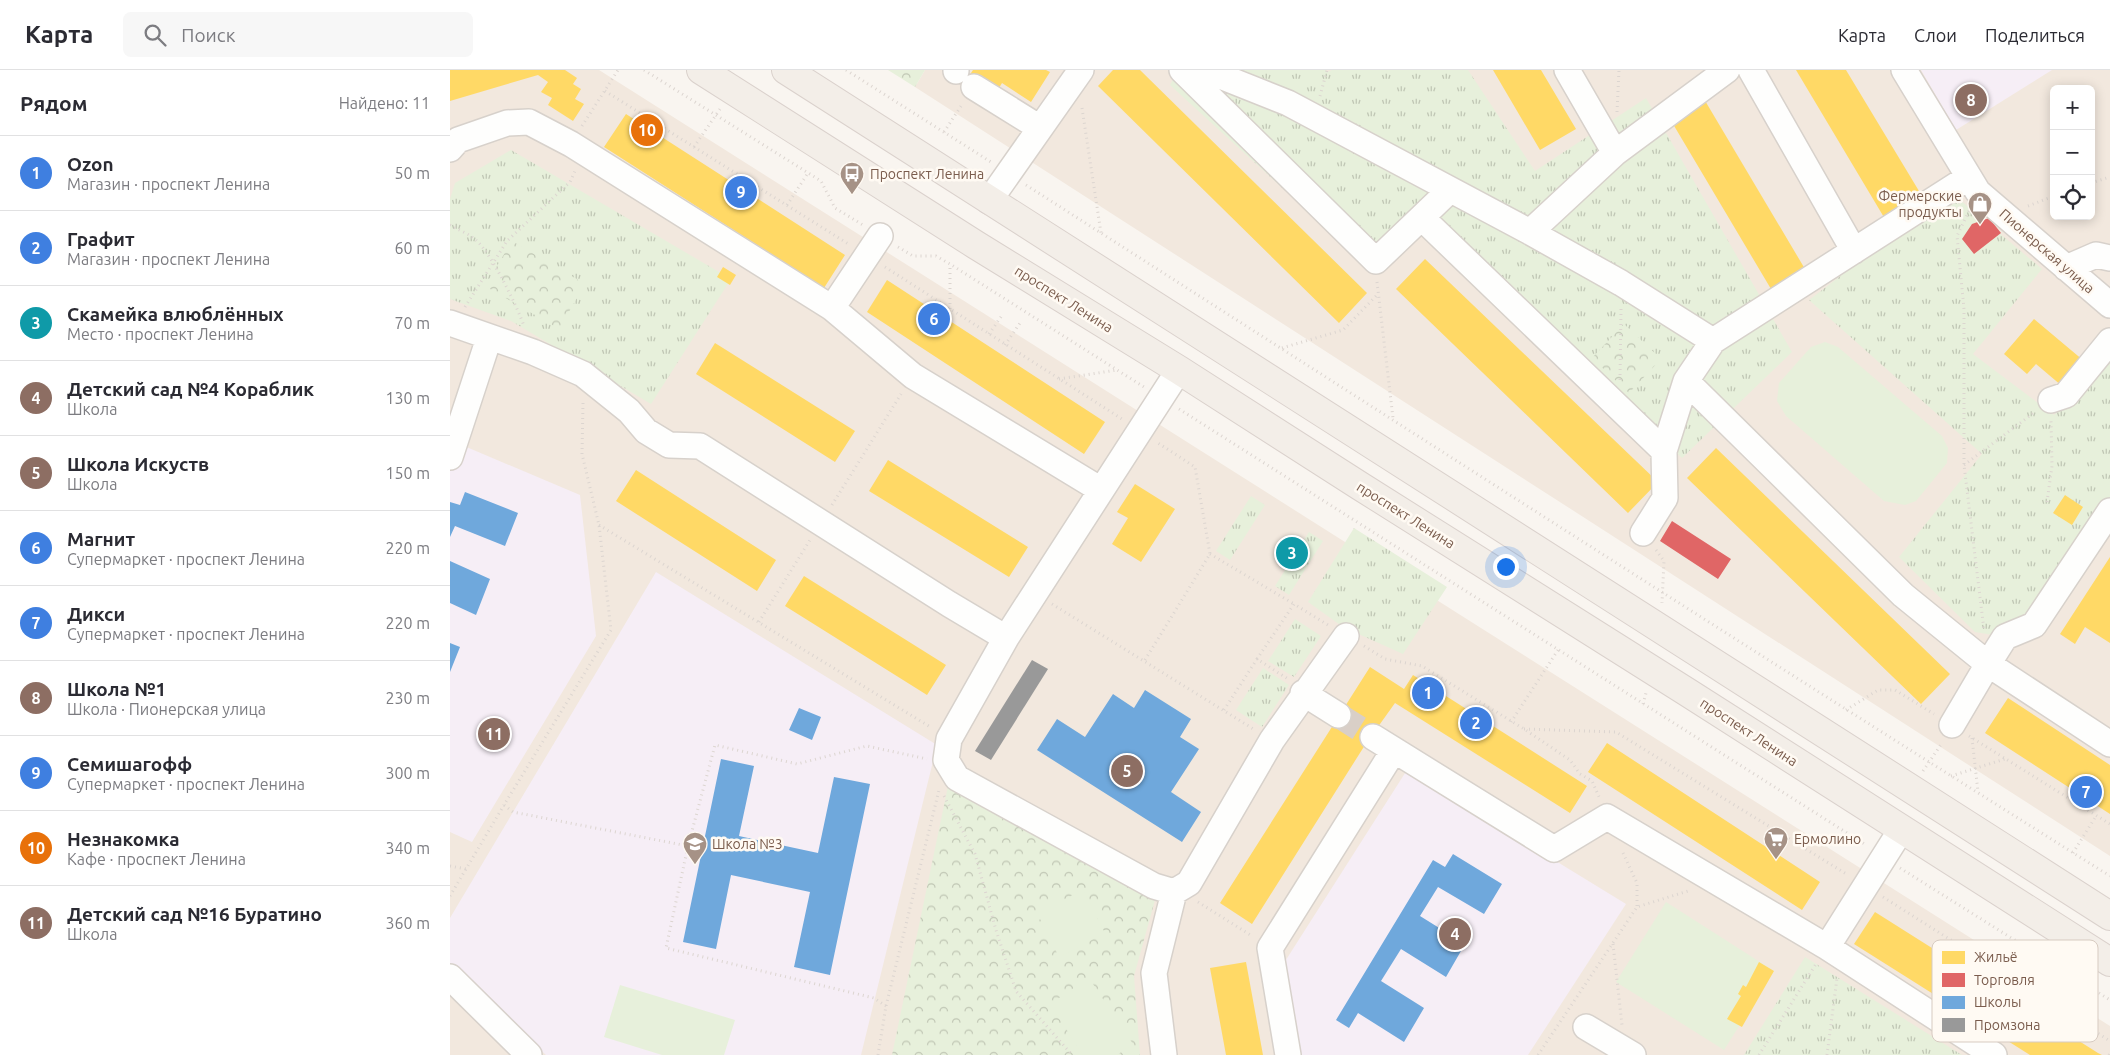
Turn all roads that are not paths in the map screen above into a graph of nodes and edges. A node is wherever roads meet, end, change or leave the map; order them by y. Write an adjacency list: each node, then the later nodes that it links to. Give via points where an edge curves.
1 (701, 70): 29 (main road, проспект Ленина)
2 (786, 70): 16 (main road)
3 (1081, 70): 11 (street)
4 (1182, 70): 17 (street, via 1376,261)
5 (1205, 70): 15 (street, via 1288,103)
6 (1567, 70): 13 (street)
7 (1727, 70): 13 (street)
8 (1750, 70): 20 (street)
9 (1904, 70): 14 (street, Пионерская улица)
10 (962, 76): 11 (street)
11 (1040, 128): 16 (street)
12 (450, 149): 24 (street, via 458,140 507,123 529,122 571,144)
13 (1615, 153): 18 (street)
14 (1973, 184): 20 (street); 22 (street, Пионерская улица)
15 (1450, 190): 17 (street); 18 (street)
16 (990, 201): 48 (main road)
17 (1422, 218): 32 (street)
18 (1530, 232): 27 (street, via 1621,283)
19 (874, 246): 24 (street)
20 (1854, 252): 27 (street)
21 (2110, 258): 22 (street, via 2096,255)
22 (2066, 268): 23 (street, Пионерская улица)
23 (2110, 305)
24 (832, 308): 34 (street, via 913,376)
25 (452, 324): 26 (street)
26 (489, 338): 33 (street); 38 (street, via 533,352 583,374 629,412 646,431 669,445 700,446)
27 (1713, 341): 30 (street)
28 (2110, 341): 31 (street, via 2066,395)
29 (1179, 370): 34 (street); 46 (main road, проспект Ленина)
30 (1686, 381): 32 (street); 39 (street, via 1903,596)
31 (2051, 400)
32 (1664, 451): 36 (street, via 1665,498)
33 (450, 457)
34 (1101, 490): 38 (street)
35 (2110, 511): 39 (street, via 2034,625 2005,637)
36 (1643, 533)
37 (1346, 636): 40 (street)
38 (1006, 638): 47 (street, via 948,749 957,778 1154,886)
39 (1988, 664): 42 (street); 44 (street)
40 (1304, 691): 41 (street); 47 (street, via 1189,883)
41 (1338, 715)
42 (1962, 731)
43 (1373, 737): 45 (street)
44 (2110, 744)
45 (1394, 750): 50 (street, via 1554,848 1607,817); 60 (street, via 1270,948)
46 (1901, 830): 49 (main road, проспект Ленина); 50 (street, via 1865,885)
47 (1174, 892): 59 (street, via 1154,974)
48 (2110, 916)
49 (2075, 940)
50 (1833, 951): 54 (street)
51 (2098, 954): 52 (main road, проспект Ленина)
52 (2110, 962)
53 (454, 989): 58 (street)
54 (1932, 1015)
55 (1586, 1027): 57 (street)
56 (1974, 1042): 61 (street)
57 (1629, 1052)
58 (529, 1055)
59 (1164, 1055)
60 (1288, 1055)
61 (1994, 1055)

